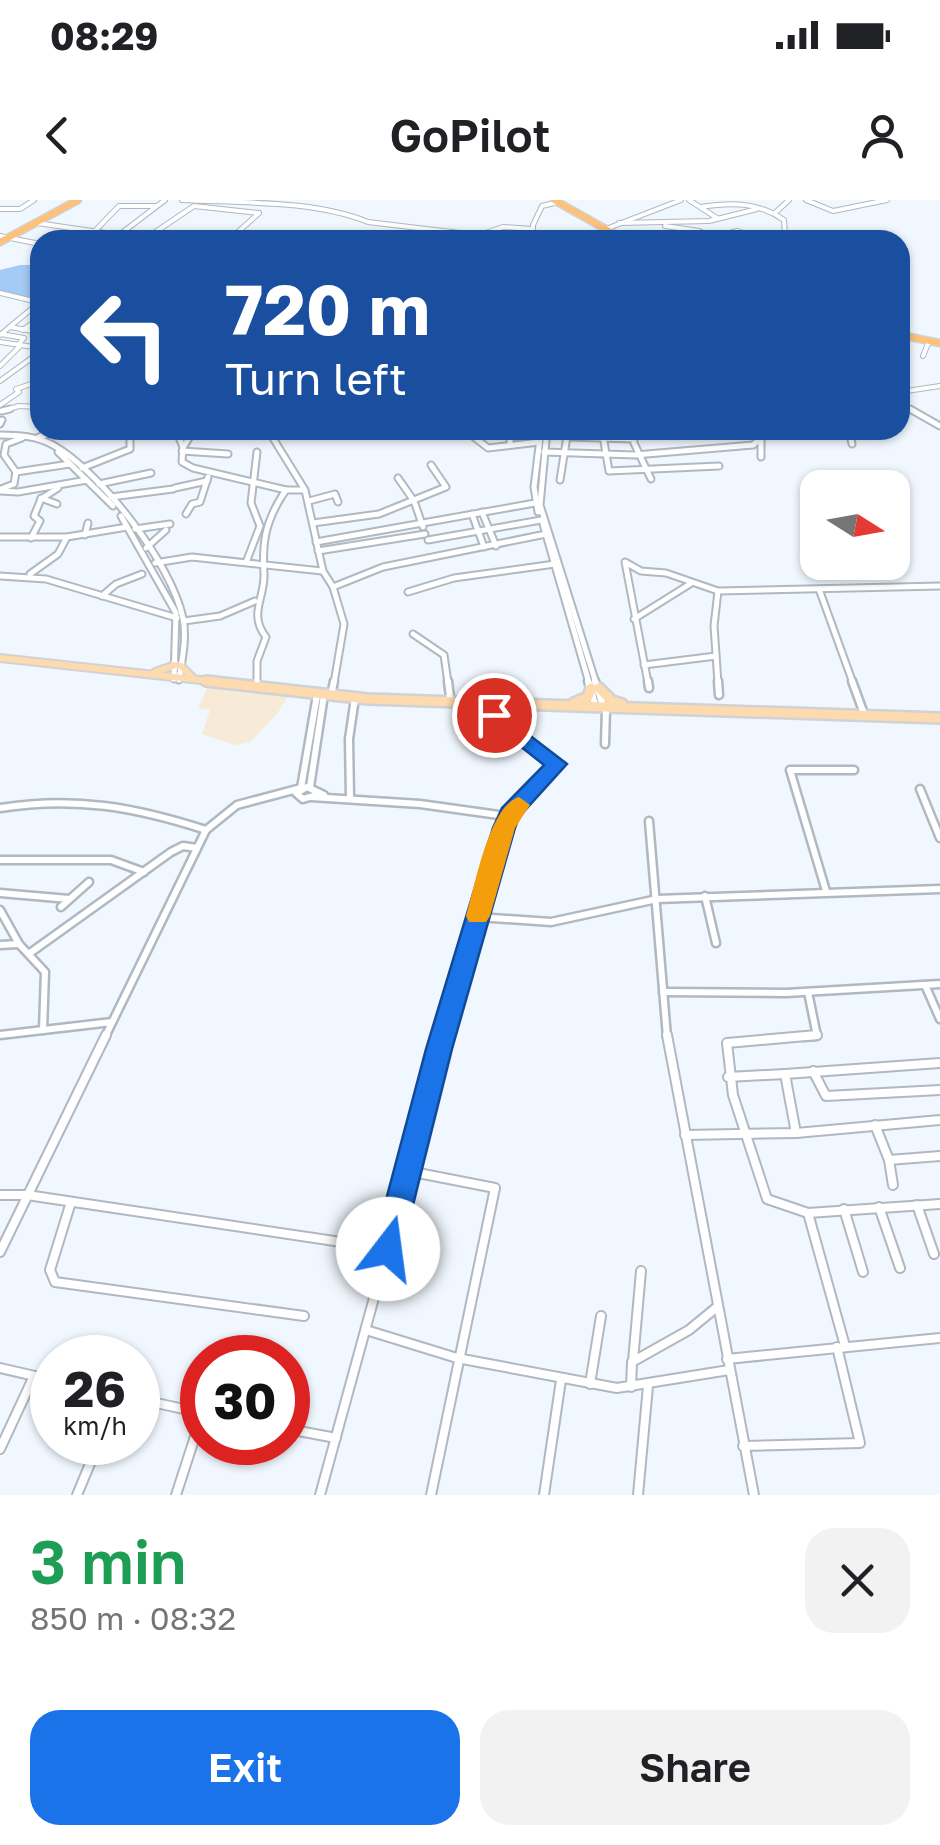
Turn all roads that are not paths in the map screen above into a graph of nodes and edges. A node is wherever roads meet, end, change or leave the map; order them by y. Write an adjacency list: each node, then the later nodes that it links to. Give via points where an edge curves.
1 (34, 200): 17 (street, via 20,210)
2 (75, 200): 21 (highway); 37 (highway)
3 (164, 200): 14 (street)
4 (182, 200): 12 (street)
5 (247, 200): 12 (street)
6 (681, 200): 22 (street)
7 (689, 200): 15 (street)
8 (788, 200): 19 (street)
9 (806, 200): 10 (street, via 836,211)
10 (887, 200)
11 (557, 201): 24 (highway); 25 (street, via 543,206)
12 (256, 202): 13 (street)
13 (268, 205): 18 (street); 31 (street)
14 (156, 206): 27 (street, via 119,206); 28 (street)
15 (701, 207): 16 (street, via 742,200); 20 (street)
16 (757, 208): 19 (street); 20 (street)
17 (0, 209)
18 (259, 213): 29 (street, via 194,206); 30 (street)
19 (775, 213): 36 (street)
20 (717, 218): 23 (street); 35 (street)
21 (37, 223): 26 (street); 37 (highway)
22 (619, 224): 23 (street); 24 (street)
23 (649, 224): 34 (street)
24 (608, 228): 33 (highway)
25 (532, 229): 32 (street)
26 (81, 230)
27 (96, 230)
28 (125, 230)
29 (158, 230)
30 (240, 230)
31 (436, 230)
32 (491, 230)
33 (611, 230)
34 (695, 230)
35 (734, 230)
36 (785, 230)
37 (8, 237)
38 (0, 293): 39 (street)
39 (30, 303)
40 (30, 309): 42 (street)
41 (30, 324): 43 (street)
42 (10, 326): 43 (street); 45 (street)
43 (22, 330): 44 (street)
44 (30, 331)
45 (0, 334): 51 (street, via 24,338)
46 (910, 336): 48 (highway)
47 (910, 336): 50 (highway)
48 (929, 341): 50 (highway); 53 (street)
49 (0, 342): 51 (street)
50 (940, 342)
51 (19, 345): 52 (street); 55 (street)
52 (30, 348)
53 (923, 356)
54 (30, 358): 56 (street)
55 (0, 366)
56 (0, 381)
57 (30, 384): 62 (street, via 16,389)
58 (940, 388): 59 (street)
59 (910, 392)
60 (30, 407): 62 (street)
61 (910, 409): 63 (street)
62 (1, 414)
63 (940, 426)
64 (0, 435): 65 (street); 66 (street)
65 (30, 437)
66 (22, 438): 93 (street, via 52,447); 99 (street, via 6,444 4,455)
67 (42, 440): 97 (street)
68 (130, 440): 97 (street, via 130,450)
69 (179, 440): 85 (street)
70 (188, 440): 85 (street)
71 (274, 440): 115 (street)
72 (480, 440): 83 (street)
73 (484, 440): 83 (street)
74 (544, 440): 87 (street)
75 (566, 440): 89 (street)
76 (602, 440): 92 (street)
77 (633, 440): 90 (street)
78 (759, 440): 90 (street)
79 (760, 440): 91 (street)
80 (851, 440): 84 (street)
81 (540, 442): 82 (street); 121 (street)
82 (510, 443): 83 (street)
83 (484, 444)
84 (852, 444)
85 (182, 450): 88 (street); 104 (street, via 183,464)
86 (257, 452): 108 (street)
87 (544, 452): 89 (street); 172 (street, via 540,505)
88 (228, 454)
89 (563, 456): 92 (street); 106 (street)
90 (640, 456): 92 (street); 98 (street)
91 (761, 457)
92 (604, 458): 98 (street, via 608,471)
93 (70, 464): 99 (street); 105 (street)
94 (431, 465): 119 (street, via 446,487)
95 (140, 466): 101 (street)
96 (719, 466): 98 (street)
97 (82, 468): 110 (street)
98 (647, 470): 107 (street)
99 (16, 472): 113 (street, via 14,484)
100 (151, 473): 101 (street)
101 (142, 474): 110 (street)
102 (182, 477): 112 (street)
103 (398, 478): 119 (street)
104 (207, 479): 108 (street); 112 (street); 125 (street, via 200,502)
105 (86, 480): 109 (street); 132 (street)
106 (560, 480)
107 (652, 480)
108 (256, 482): 114 (street); 148 (street, via 251,503 260,526)
109 (68, 484): 111 (street); 116 (street)
110 (98, 484): 117 (street)
111 (38, 489): 113 (street); 116 (street)
112 (173, 489): 117 (street)
113 (0, 490)
114 (286, 490): 115 (street); 149 (street, via 268,518)
115 (305, 490): 118 (street)
116 (42, 497): 122 (street); 141 (street)
117 (110, 497): 134 (street)
118 (309, 501): 120 (street, via 336,494); 128 (street)
119 (414, 501): 128 (street, via 379,514); 130 (street)
120 (338, 502)
121 (535, 503): 123 (street); 127 (street)
122 (57, 504)
123 (506, 508): 124 (street); 131 (street)
124 (482, 512): 126 (street); 133 (street)
125 (186, 514)
126 (472, 514): 130 (street); 135 (street)
127 (542, 520): 131 (street); 136 (street)
128 (314, 523): 142 (street)
129 (88, 524): 137 (street)
130 (422, 524): 140 (street); 142 (street)
131 (512, 524): 133 (street)
132 (127, 527): 137 (street); 164 (street)
133 (488, 528): 135 (street); 143 (street)
134 (136, 529): 144 (street); 144 (street, via 168,527)
135 (478, 531): 140 (street); 145 (street)
136 (546, 534): 143 (street); 151 (street)
137 (85, 535): 139 (street)
138 (0, 536): 141 (street)
139 (67, 537): 141 (street); 154 (street, via 58,554)
140 (426, 537): 146 (street); 147 (street)
141 (32, 538)
142 (316, 542): 146 (street)
143 (496, 546): 145 (street)
144 (146, 548): 150 (street)
145 (484, 548): 147 (street)
146 (318, 551): 152 (street)
147 (433, 556): 158 (street)
148 (247, 560): 149 (street); 150 (street, via 182,556)
149 (260, 562): 152 (street); 163 (street)
150 (155, 563): 164 (street, via 177,598)
151 (555, 564): 161 (street, via 454,578); 172 (street)
152 (323, 570): 158 (street)
153 (142, 574): 162 (street)
154 (28, 575): 155 (street); 162 (street)
155 (0, 576)
156 (691, 583): 160 (street); 165 (street); 165 (street, via 624,562)
157 (940, 586): 159 (street)
158 (333, 587): 174 (street, via 344,642)
159 (819, 589): 160 (street); 182 (street)
160 (718, 591): 168 (street)
161 (408, 592)
162 (102, 596): 164 (street)
163 (256, 600): 164 (street, via 220,616); 171 (street, via 258,628 266,637)
164 (180, 619): 170 (street)
165 (634, 619): 169 (street)
166 (414, 634): 176 (street, via 444,654)
167 (0, 656): 170 (main road); 170 (main road)
168 (716, 656): 169 (street); 175 (street)
169 (644, 665): 173 (street)
170 (177, 673): 171 (main road); 174 (main road)
171 (257, 684): 174 (main road)
172 (595, 688): 178 (main road); 180 (main road); 181 (street)
173 (649, 688)
174 (324, 694): 176 (main road); 177 (main road); 188 (street)
175 (718, 695)
176 (450, 697): 178 (main road)
177 (356, 698): 179 (main road); 190 (street)
178 (574, 703): 181 (main road)
179 (492, 704): 181 (main road); 193 (street, via 494,715 557,764)
180 (622, 704): 181 (main road); 183 (main road)
181 (601, 706): 183 (main road); 185 (street)
182 (863, 711): 183 (main road); 184 (main road)
183 (780, 712): 184 (main road)
184 (940, 715)
185 (604, 744)
186 (854, 770): 201 (street, via 790,770)
187 (920, 789): 195 (street)
188 (307, 790): 189 (street); 189 (street, via 296,792 299,797); 190 (street)
189 (273, 794): 194 (street, via 238,803)
190 (350, 798): 193 (street, via 494,811 506,816)
191 (0, 808): 194 (street, via 45,799 106,801)
192 (648, 822): 205 (street)
193 (504, 828): 208 (street)
194 (206, 830): 196 (street)
195 (940, 838)
196 (197, 848): 198 (street, via 181,847); 218 (street)
197 (0, 860): 198 (street, via 111,860)
198 (146, 873): 212 (street)
199 (89, 882): 204 (street)
200 (940, 889): 201 (street)
201 (826, 891): 203 (street)
202 (0, 893): 204 (street)
203 (705, 896): 205 (street); 210 (street)
204 (69, 898): 206 (street)
205 (657, 898): 208 (street, via 556,922); 215 (street)
206 (61, 908)
207 (0, 910): 209 (street)
208 (478, 917): 233 (street)
209 (18, 944): 211 (street); 212 (street)
210 (716, 944)
211 (0, 946)
212 (30, 954): 219 (street, via 46,972)
213 (940, 984): 214 (street)
214 (925, 985): 216 (street); 217 (street)
215 (664, 992): 216 (street); 230 (street)
216 (808, 992): 224 (street, via 817,1036 727,1042)
217 (940, 1019)
218 (113, 1022): 219 (street); 236 (street)
219 (42, 1030): 220 (street)
220 (0, 1036)
221 (940, 1063): 222 (street)
222 (814, 1072): 223 (street); 225 (street, via 826,1096)
223 (785, 1074): 224 (street); 228 (street)
224 (728, 1076): 229 (street)
225 (940, 1090)
226 (940, 1120): 227 (street)
227 (875, 1125): 228 (street); 232 (street)
228 (796, 1133): 229 (street)
229 (746, 1134): 230 (street); 242 (street, via 767,1199)
230 (685, 1135): 249 (street)
231 (940, 1156): 232 (street)
232 (889, 1160): 234 (street)
233 (408, 1171): 243 (street); 255 (street, via 495,1188)
234 (894, 1185)
235 (0, 1195): 236 (street)
236 (27, 1195): 237 (street); 244 (street)
237 (70, 1202): 243 (street); 250 (street, via 50,1270 55,1282)
238 (940, 1204): 239 (street)
239 (917, 1205): 240 (street); 245 (street)
240 (880, 1206): 241 (street); 246 (street)
241 (844, 1210): 242 (street); 248 (street)
242 (808, 1213): 254 (street)
243 (388, 1249): 252 (street)
244 (0, 1252)
245 (934, 1254)
246 (900, 1268)
247 (641, 1270): 256 (street)
248 (862, 1272)
249 (718, 1307): 256 (street); 257 (street)
250 (304, 1316)
251 (601, 1316): 261 (street)
252 (366, 1330): 255 (street); 266 (street)
253 (940, 1338): 254 (street)
254 (841, 1347): 257 (street); 267 (street, via 860,1443)
255 (457, 1358): 260 (street); 274 (street)
256 (632, 1362): 264 (street)
257 (728, 1365): 263 (street); 267 (street)
258 (0, 1368): 259 (street)
259 (30, 1375)
260 (560, 1380): 261 (street); 275 (street)
261 (590, 1384): 264 (street)
262 (30, 1385): 268 (street)
263 (648, 1386): 264 (street); 276 (street)
264 (631, 1387)
265 (310, 1433): 266 (street)
266 (336, 1438): 273 (street)
267 (742, 1446): 277 (street)
268 (0, 1449)
269 (89, 1465): 271 (street)
270 (186, 1465): 272 (street)
271 (77, 1495)
272 (176, 1495)
273 (320, 1495)
274 (432, 1495)
275 (544, 1495)
276 (638, 1495)
277 (754, 1495)

